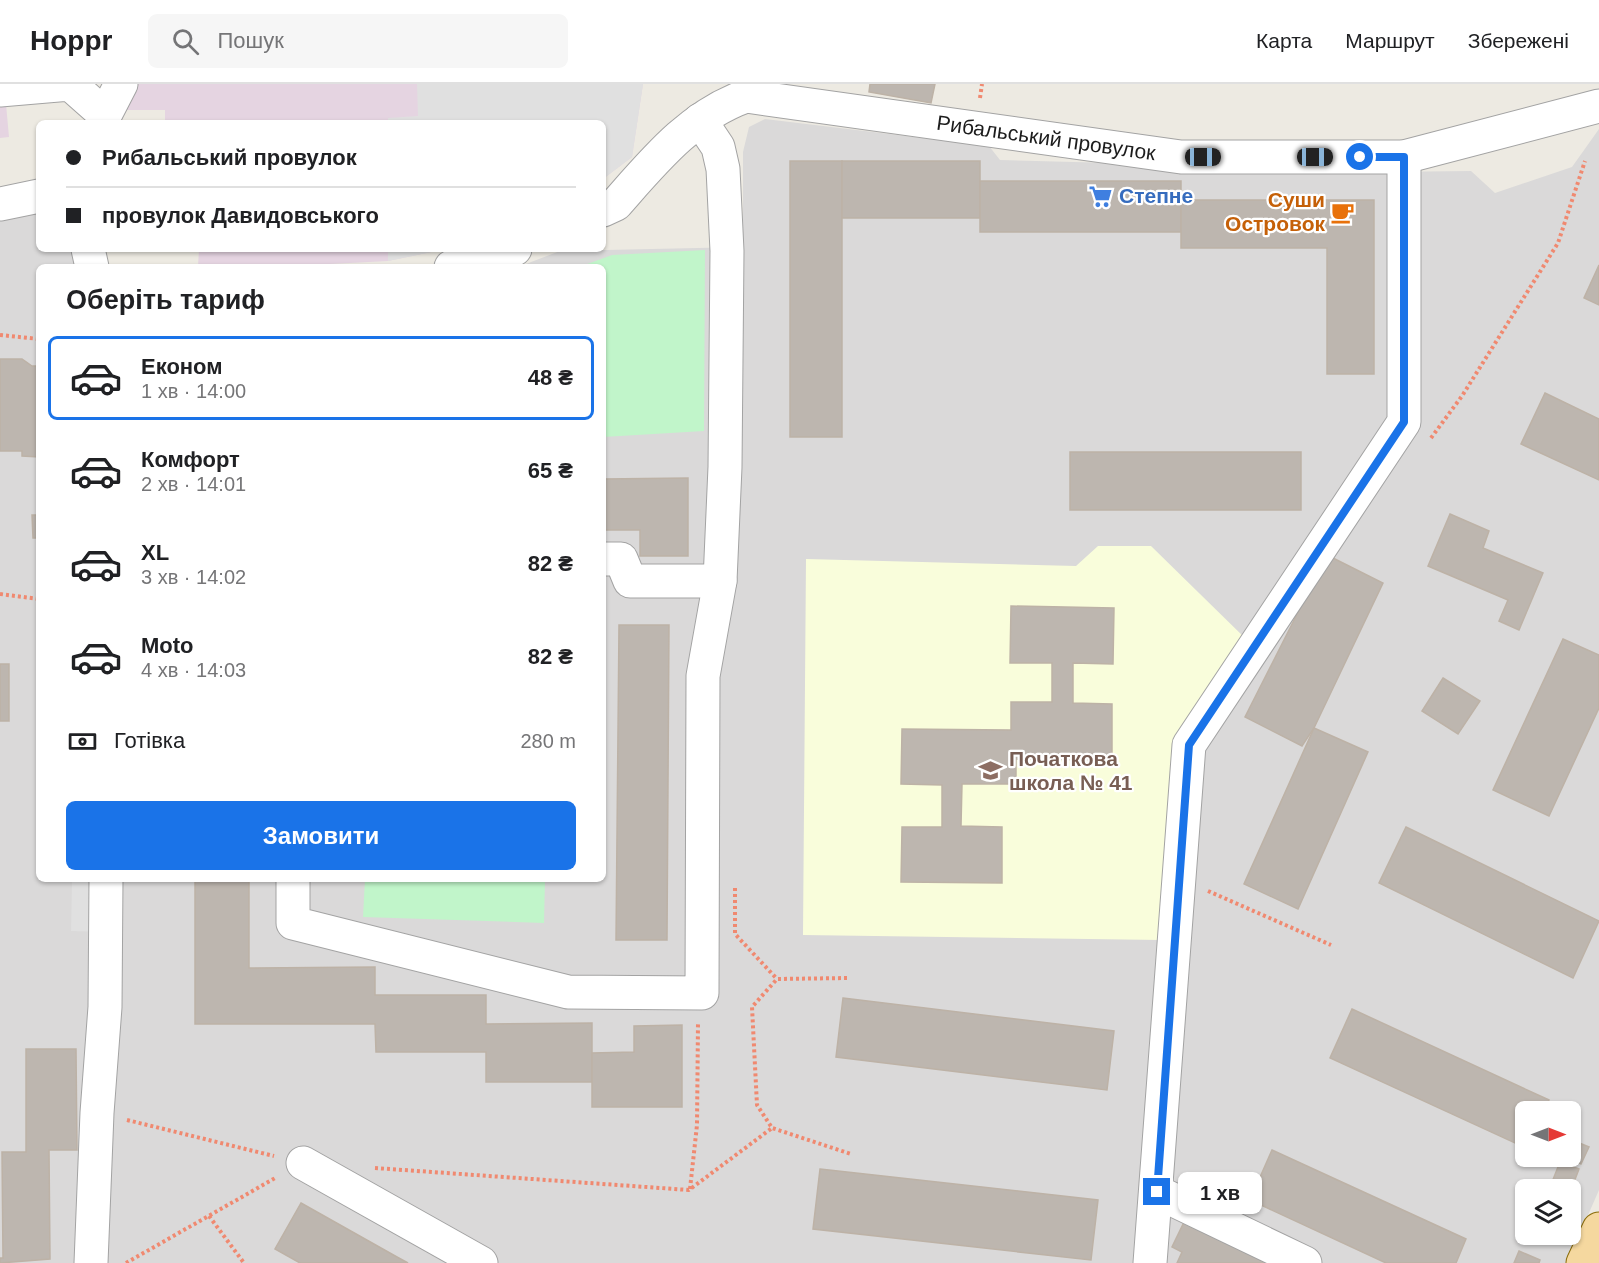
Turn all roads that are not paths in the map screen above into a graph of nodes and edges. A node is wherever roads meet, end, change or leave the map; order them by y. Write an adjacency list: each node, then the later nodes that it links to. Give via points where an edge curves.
1 (121, 84): 4 (street)
2 (0, 90): 4 (street, via 70,84)
3 (1599, 106): 6 (street, Рибальський провулок)
4 (104, 119)
5 (700, 120): 6 (street, Рибальський провулок, via 724,104 746,96 1181,157); 9 (street, Рибальський провулок, via 677,137 616,204); 13 (street, via 718,147 723,169 727,251)
6 (1404, 157): 17 (street, via 1404,422 1189,745)
7 (36, 197): 8 (street)
8 (0, 204)
9 (606, 209)
10 (504, 252): 11 (street)
11 (462, 264)
12 (606, 559): 13 (street, via 621,559 630,580)
13 (720, 581): 15 (street, via 704,676 702,993 568,992 293,923)
14 (105, 882): 19 (street, via 105,1007)
15 (292, 882)
16 (303, 1163): 20 (street)
17 (1157, 1192): 21 (street); 22 (street)
18 (1599, 1229): 23 (main road)
19 (91, 1263)
20 (481, 1263)
21 (1150, 1263)
22 (1305, 1263)
23 (1583, 1263)

